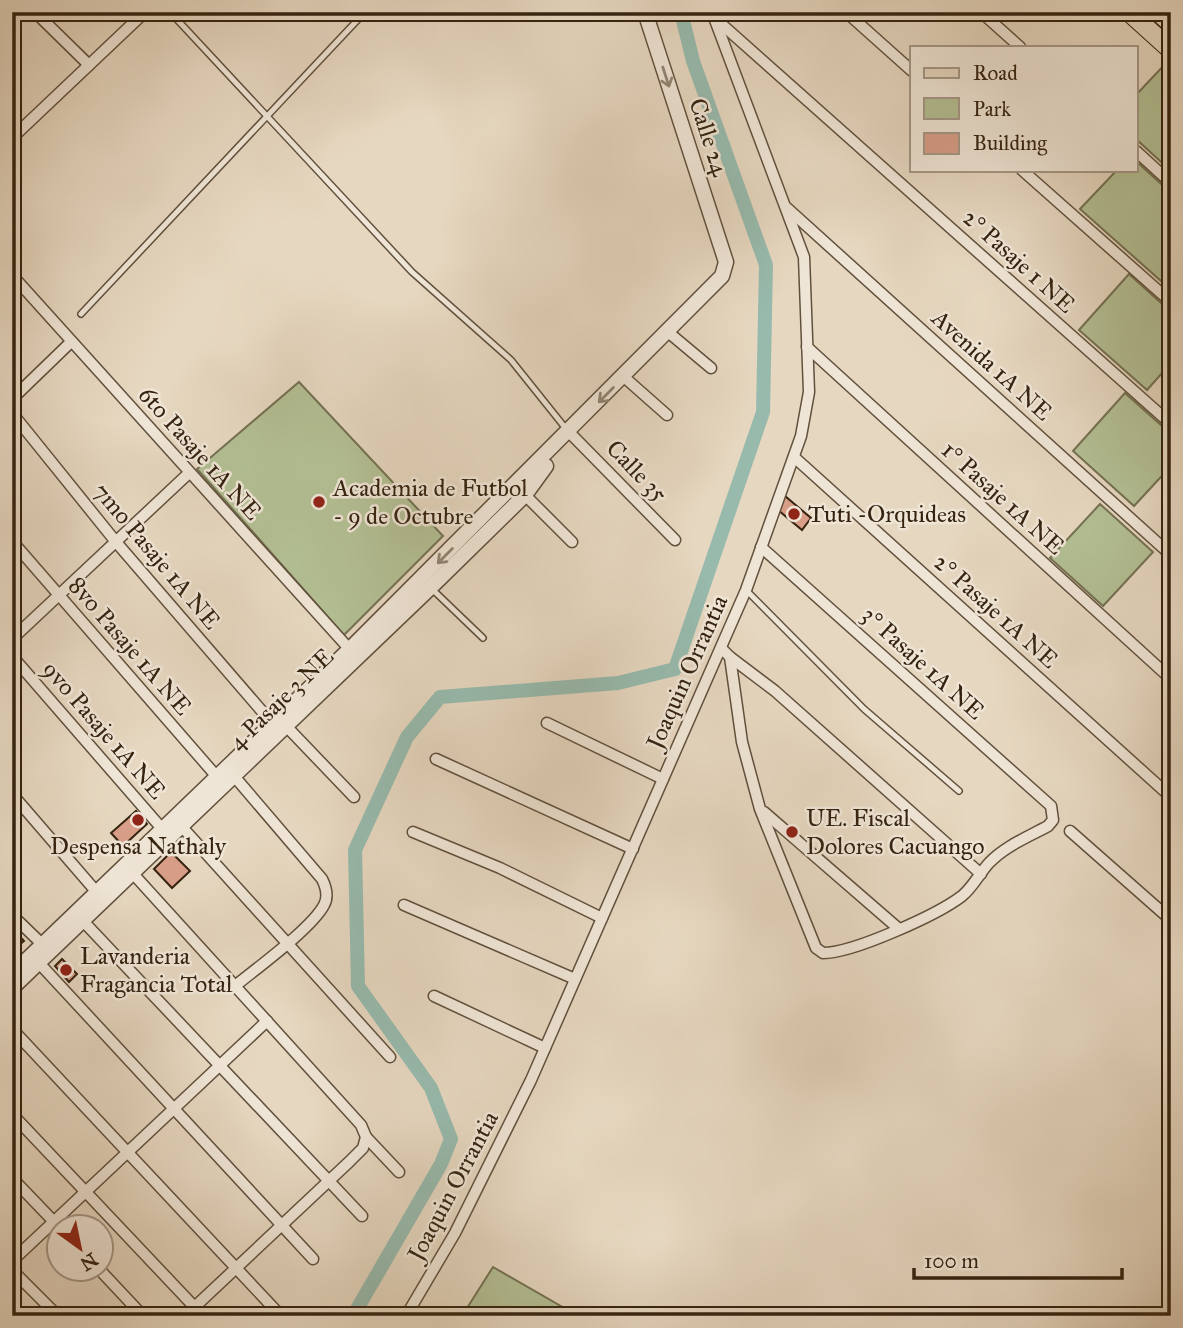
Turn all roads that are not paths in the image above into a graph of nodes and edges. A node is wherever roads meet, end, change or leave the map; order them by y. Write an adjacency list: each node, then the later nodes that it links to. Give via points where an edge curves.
1 (35, 12): 14 (street)
2 (145, 12): 14 (street)
3 (170, 12): 16 (lane)
4 (365, 12): 16 (lane)
5 (645, 12): 23 (street, Calle 24, one-way to 23, via 726,262)
6 (846, 12): 15 (street)
7 (981, 12): 12 (street)
8 (1129, 12): 13 (main road)
9 (1159, 12): 11 (highway)
10 (713, 15): 21 (street, Joaquin Orrantia); 34 (street, 2° Pasaje 1 NE)
11 (1171, 23)
12 (1019, 46)
13 (1171, 50)
14 (89, 65): 17 (street)
15 (910, 69)
16 (266, 116): 25 (lane); 35 (lane, via 411,272 511,360)
17 (12, 138)
18 (1138, 153): 20 (street)
19 (1025, 172): 24 (street)
20 (1171, 183)
21 (785, 206): 28 (street, Joaquin Orrantia, via 804,257); 44 (street, Avenida 1A NE)
22 (12, 275): 27 (street, 6to Pasaje 1A NE)
23 (722, 276): 26 (street, 4 Pasaje 3 NE)
24 (1171, 302)
25 (81, 314)
26 (668, 332): 29 (street); 30 (street, 4 Pasaje 3 NE)
27 (71, 342): 31 (street); 37 (street, 6to Pasaje 1A NE)
28 (807, 347): 36 (street, Joaquin Orrantia, via 809,392); 53 (street, 1° Pasaje 1A NE)
29 (711, 368)
30 (624, 377): 33 (street); 35 (street, 4 Pasaje 3 NE, one-way to 35)
31 (12, 399)
32 (12, 413): 41 (street, 7mo Pasaje 1A NE)
33 (667, 415)
34 (1171, 424)
35 (569, 432): 38 (street, 4 Pasaje 3 NE); 39 (street, Calle 35); 51 (street, 4 Pasaje 3 NE, one-way to 51)
36 (794, 457): 43 (street, Joaquin Orrantia); 63 (street, 2° Pasaje 1A NE)
37 (189, 473): 41 (street); 51 (street, 6to Pasaje 1A NE)
38 (525, 495): 42 (street); 45 (street, 4 Pasaje 3 NE)
39 (675, 540)
40 (12, 541): 47 (street, 8vo Pasaje 1A NE)
41 (116, 542): 47 (street); 55 (street, 7mo Pasaje 1A NE)
42 (572, 542)
43 (761, 547): 46 (street, Joaquin Orrantia); 71 (street, 3° Pasaje 1A NE, via 1051,806 1054,813 1048,826 999,854)
44 (1171, 555)
45 (430, 588): 48 (lane); 51 (street, 4 Pasaje 3 NE)
46 (746, 590): 50 (street, Joaquin Orrantia); 60 (lane, via 864,709)
47 (58, 596): 49 (street); 58 (street, 8vo Pasaje 1A NE)
48 (483, 638)
49 (12, 639)
50 (725, 652): 59 (street, Joaquin Orrantia); 64 (street); 71 (street)
51 (354, 654): 55 (street, 4 Pasaje 3 NE)
52 (12, 656): 66 (street, 9vo Pasaje 1A NE)
53 (1171, 679)
54 (547, 723): 59 (street)
55 (279, 725): 57 (street, 4 Pasaje 3 NE); 58 (street, 4 Pasaje 3 NE); 62 (street, 7mo Pasaje 1A NE)
56 (436, 759): 69 (street)
57 (234, 776): 65 (street, 4 Pasaje 3 NE); 79 (street, via 327,890 325,904)
58 (218, 778): 66 (street, 4 Pasaje 3 NE)
59 (663, 779): 69 (street, Joaquin Orrantia)
60 (959, 790)
61 (12, 794): 72 (street)
62 (354, 797)
63 (1171, 797)
64 (760, 809): 78 (street); 78 (street, via 816,948 832,953)
65 (183, 828): 70 (street, 4 Pasaje 3 NE); 79 (street)
66 (163, 831): 70 (street, 4 Pasaje 3 NE)
67 (1070, 831): 76 (street)
68 (413, 832): 75 (street)
69 (633, 849): 75 (street, Joaquin Orrantia)
70 (130, 870): 72 (street, 4 Pasaje 3 NE); 84 (street)
71 (981, 874): 78 (street, via 954,901)
72 (101, 897): 77 (street, 4 Pasaje 3 NE); 80 (street, 4 Pasaje 3 NE)
73 (404, 905): 83 (street)
74 (12, 915): 80 (street)
75 (602, 918): 83 (street, Joaquin Orrantia)
76 (1171, 920)
77 (83, 921): 81 (street, 4 Pasaje 3 NE); 91 (street)
78 (900, 929)
79 (288, 942): 84 (street); 90 (street)
80 (43, 945): 82 (street, 4 Pasaje 3 NE)
81 (39, 963): 85 (street, 4 Pasaje 3 NE); 92 (street)
82 (12, 974)
83 (575, 979): 89 (street, Joaquin Orrantia)
84 (235, 986): 87 (street)
85 (12, 988)
86 (433, 996): 89 (street)
87 (267, 1021): 91 (street); 94 (street, via 361,1125)
88 (12, 1029): 95 (street)
89 (545, 1048): 116 (street, Joaquin Orrantia, via 486,1173)
90 (390, 1057)
91 (220, 1066): 92 (street); 98 (street)
92 (174, 1109): 95 (street); 103 (street)
93 (12, 1114): 99 (street)
94 (366, 1137): 96 (street); 98 (street, via 363,1148)
95 (128, 1152): 99 (street); 107 (street)
96 (399, 1172)
97 (12, 1178): 101 (street)
98 (329, 1181): 102 (street); 103 (street)
99 (86, 1192): 100 (street); 110 (street)
100 (68, 1212)
101 (46, 1214)
102 (362, 1216)
103 (282, 1225): 105 (street); 107 (street)
104 (46, 1234): 106 (street)
105 (313, 1259)
106 (12, 1261)
107 (236, 1268): 110 (street); 115 (street)
108 (12, 1269): 111 (street)
109 (110, 1282): 112 (street)
110 (195, 1307): 113 (street); 114 (street)
111 (58, 1316)
112 (143, 1316)
113 (185, 1316)
114 (203, 1316)
115 (281, 1316)
116 (407, 1316)

